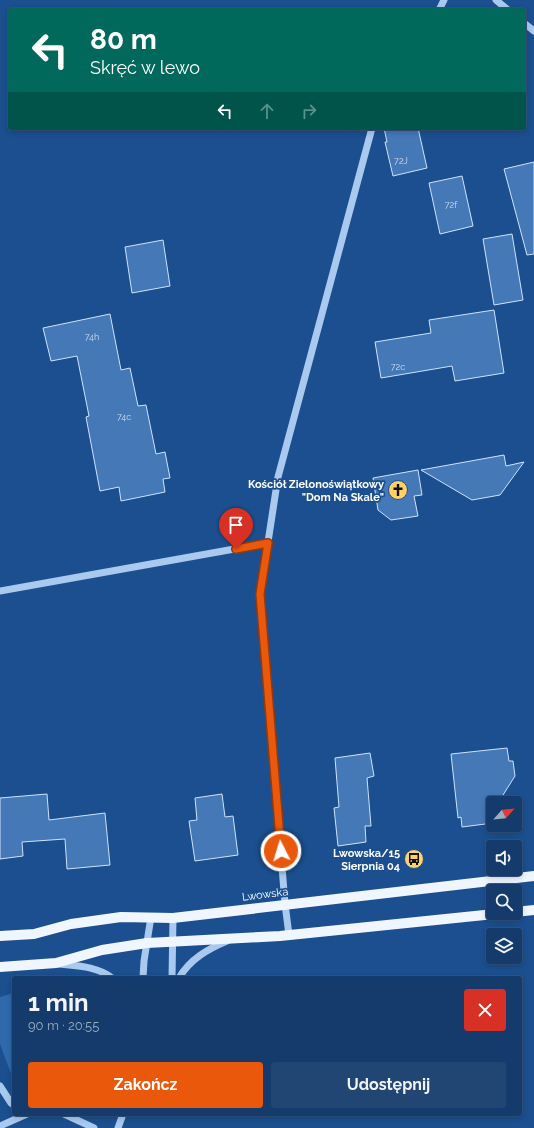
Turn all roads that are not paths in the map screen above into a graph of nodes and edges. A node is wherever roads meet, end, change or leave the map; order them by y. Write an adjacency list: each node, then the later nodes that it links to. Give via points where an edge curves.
1 (496, 0): 2 (street)
2 (506, 8)
3 (526, 25): 4 (street)
4 (534, 31)
5 (371, 130): 6 (street, via 278,477)
6 (268, 543): 7 (street); 9 (street, via 260,594)
7 (0, 590)
8 (534, 876): 9 (main road, Lwowska)
9 (285, 904): 14 (main road, Lwowska); 15 (street)
10 (534, 910): 11 (main road)
11 (522, 911)
12 (486, 915): 15 (main road)
13 (151, 918): 14 (main road, Lwowska); 16 (main road, Lwowska, via 114,918 71,924 34,934); 19 (street)
14 (173, 918): 18 (street)
15 (289, 935): 17 (main road)
16 (0, 936)
17 (234, 937): 18 (main road); 25 (street, via 201,954)
18 (173, 941): 19 (main road); 24 (street)
19 (147, 943): 20 (main road, via 102,950); 23 (street)
20 (56, 963): 21 (main road); 22 (street, via 91,968)
21 (0, 967)
22 (110, 976)
23 (143, 976)
24 (172, 976)
25 (181, 976)
26 (0, 1086): 27 (street)
27 (12, 1104)
28 (22, 1116): 31 (street)
29 (68, 1116): 32 (street)
30 (122, 1116): 33 (street)
31 (0, 1126)
32 (94, 1128)
33 (118, 1128)

